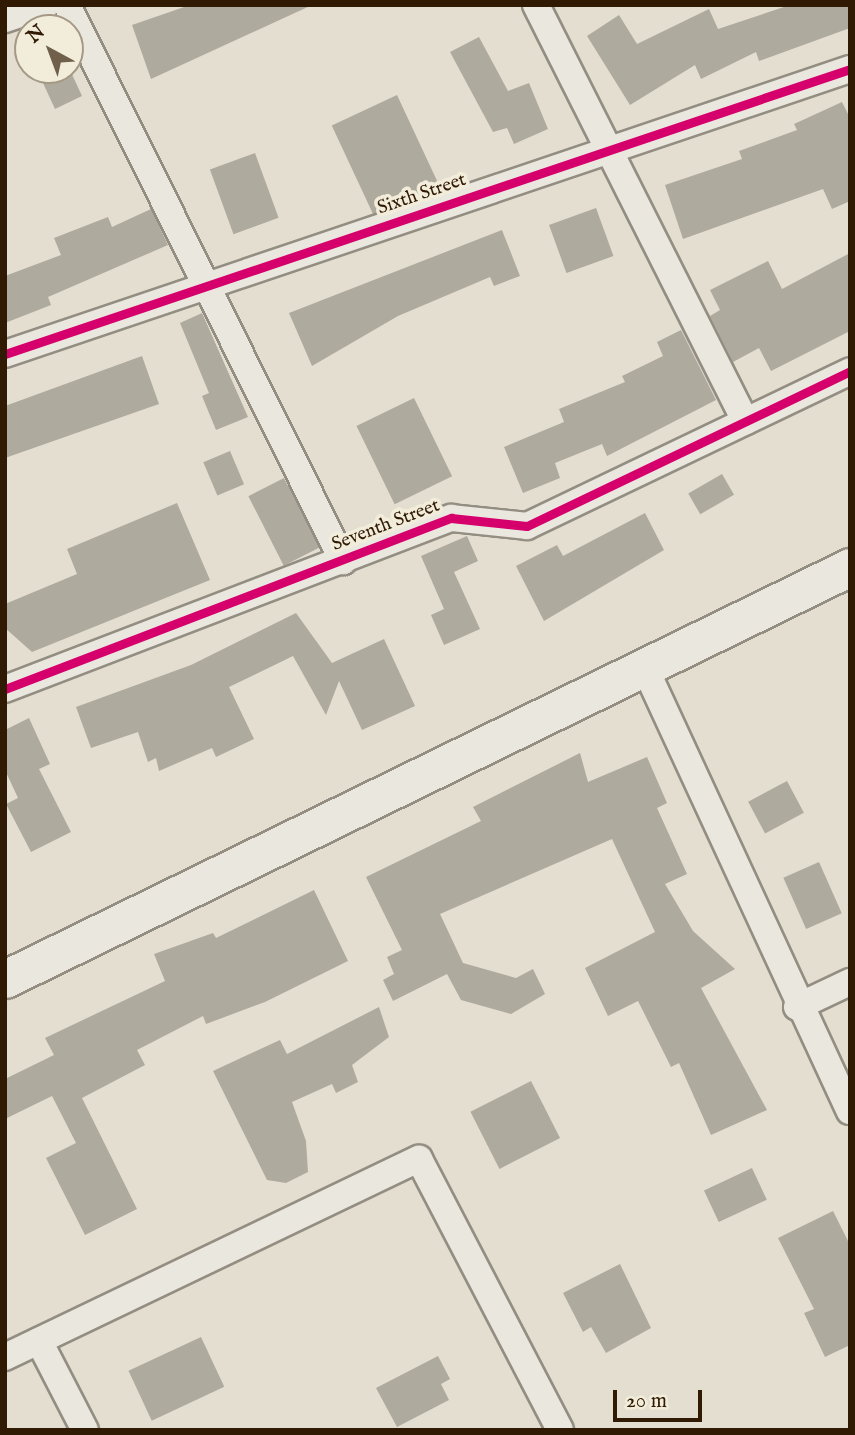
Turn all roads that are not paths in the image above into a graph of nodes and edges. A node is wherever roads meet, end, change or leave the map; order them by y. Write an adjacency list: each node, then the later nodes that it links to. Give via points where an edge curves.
1 (46, 5): 4 (street)
2 (67, 5): 7 (street)
3 (536, 5): 6 (street)
4 (5, 19)
5 (850, 69): 6 (street, Sixth Street)
6 (609, 150): 7 (street, Sixth Street); 10 (street)
7 (209, 285): 8 (street, Sixth Street); 11 (street)
8 (5, 354)
9 (850, 371): 10 (street, Seventh Street)
10 (745, 421): 11 (street, Seventh Street, via 527,526 451,518)
11 (343, 561): 14 (street, Seventh Street)
12 (850, 567): 13 (main road)
13 (645, 668): 15 (main road); 17 (street)
14 (5, 689)
15 (5, 979)
16 (850, 982): 17 (street)
17 (797, 1007): 18 (street)
18 (850, 1111)
19 (39, 1341): 20 (street); 21 (street); 22 (street, via 419,1159)
20 (5, 1357)
21 (85, 1430)
22 (560, 1430)

